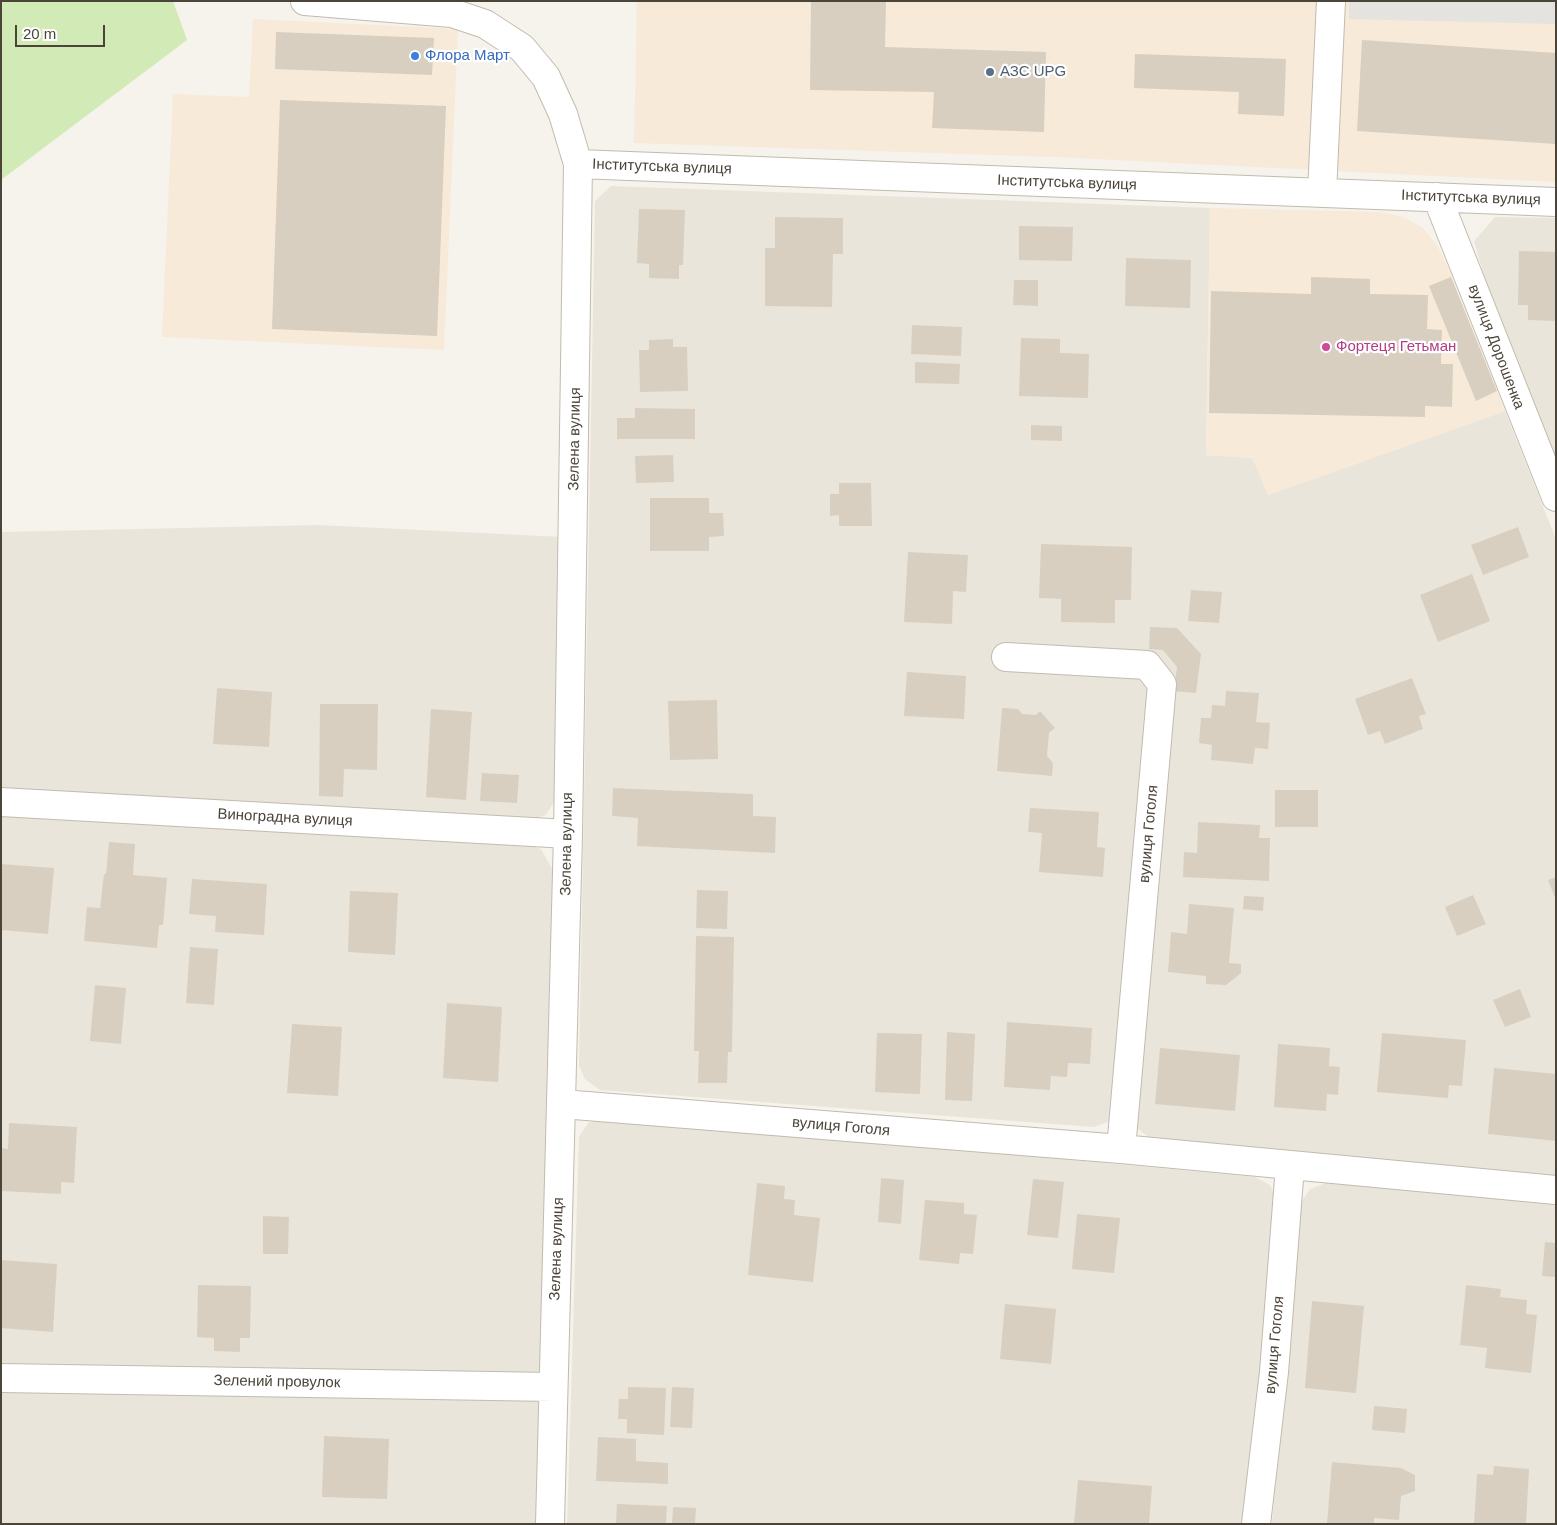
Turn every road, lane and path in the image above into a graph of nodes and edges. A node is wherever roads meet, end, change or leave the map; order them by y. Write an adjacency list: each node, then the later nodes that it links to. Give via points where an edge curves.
1 (305, 1): 3 (street, Зелена вулиця, via 452,13 485,24 522,48 546,77 563,114)
2 (1331, 1): 4 (street)
3 (578, 164): 4 (street, Інститутська вулиця); 10 (street, Зелена вулиця)
4 (1322, 192): 5 (street, Інститутська вулиця)
5 (1437, 197): 6 (street, Інститутська вулиця); 7 (street, вулиця Дорошенка)
6 (1556, 202)
7 (1556, 497)
8 (1006, 658): 12 (street, вулиця Гоголя, via 1147,665 1162,684)
9 (1, 802): 10 (street, Виноградна вулиця)
10 (568, 834): 11 (street, Зелена вулиця)
11 (562, 1104): 12 (street, вулиця Гоголя); 16 (street, Зелена вулиця)
12 (1121, 1150): 13 (street, вулиця Гоголя)
13 (1290, 1166): 14 (street, вулиця Гоголя); 18 (street, вулиця Гоголя, via 1274,1372)
14 (1556, 1190)
15 (1, 1378): 16 (street, Зелений провулок)
16 (553, 1387): 17 (street, Зелена вулиця)
17 (550, 1524)
18 (1256, 1524)

